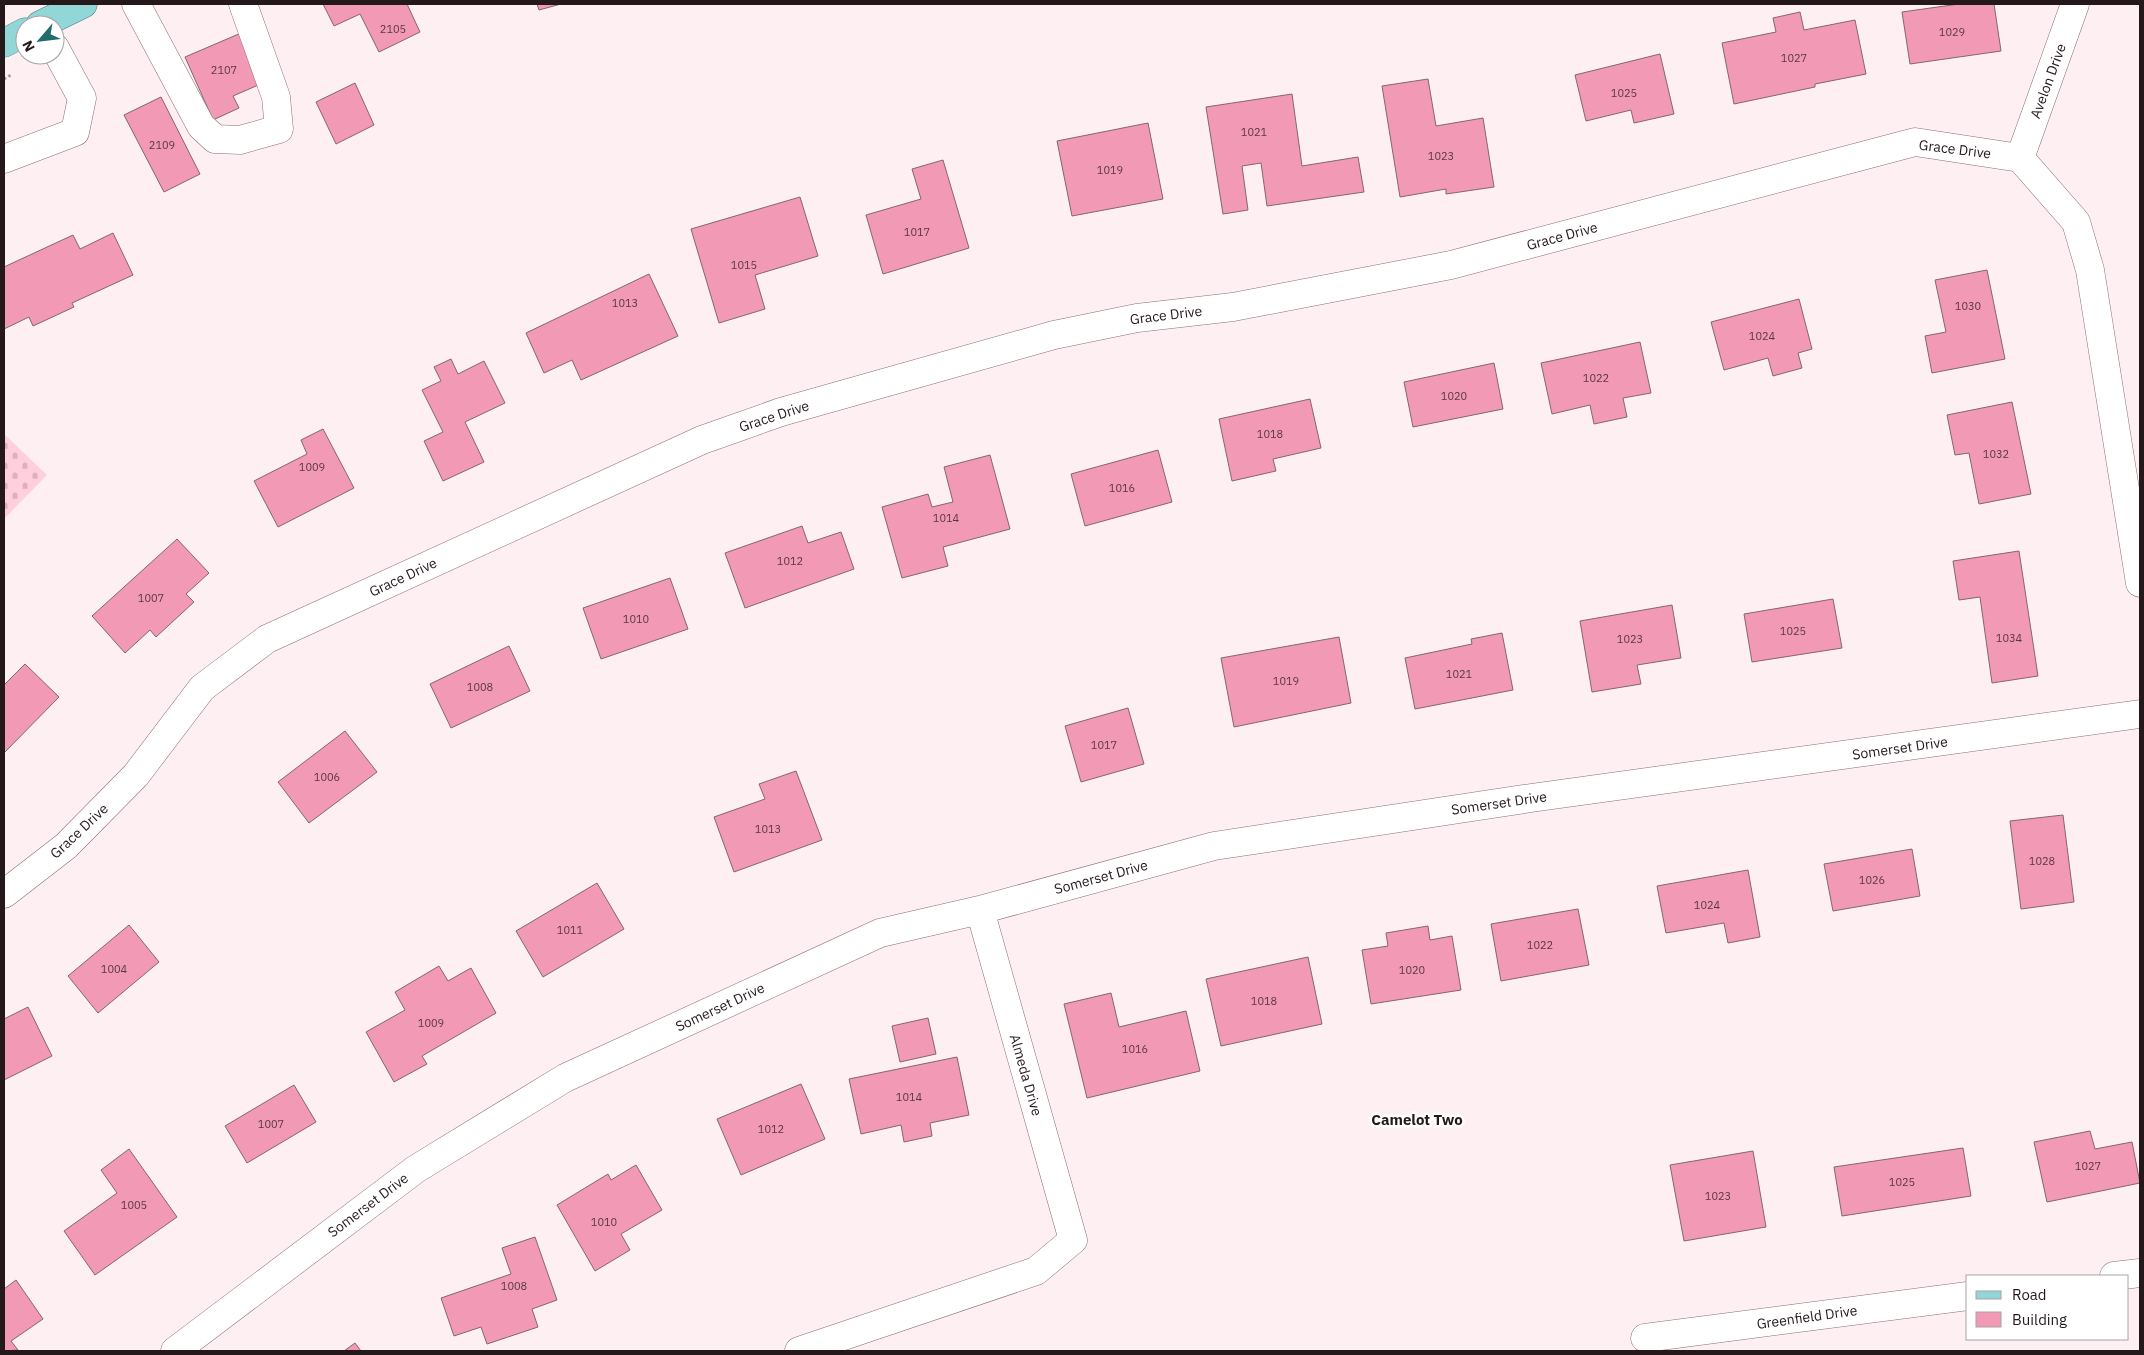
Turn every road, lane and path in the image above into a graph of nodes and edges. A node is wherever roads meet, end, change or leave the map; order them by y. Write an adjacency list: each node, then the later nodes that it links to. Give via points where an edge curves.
1 (83, 4): 5 (main road)
2 (136, 4): 3 (street, via 201,126 215,139 240,140 279,130 276,97)
3 (242, 4)
4 (2075, 4): 7 (street, Avelon Drive)
5 (61, 15)
6 (64, 65): 8 (street, via 82,98 75,132)
7 (2020, 158): 9 (street, via 2076,222 2087,262); 11 (street, Grace Drive, via 1916,142 1451,265 1233,307 1137,318 1054,335 781,412 702,440 267,639 202,688 136,775 66,846)
8 (4, 159)
9 (2140, 583)
10 (2140, 714): 12 (street, Somerset Drive, via 1531,798 1214,846)
11 (4, 894)
12 (980, 910): 17 (street, Somerset Drive, via 880,934 565,1078 416,1170); 18 (street, Almeda Drive, via 1073,1240 1036,1271)
13 (2140, 1273): 14 (street)
14 (2123, 1275)
15 (1966, 1296): 16 (street, Greenfield Drive)
16 (1645, 1338)
17 (174, 1351)
18 (799, 1351)

